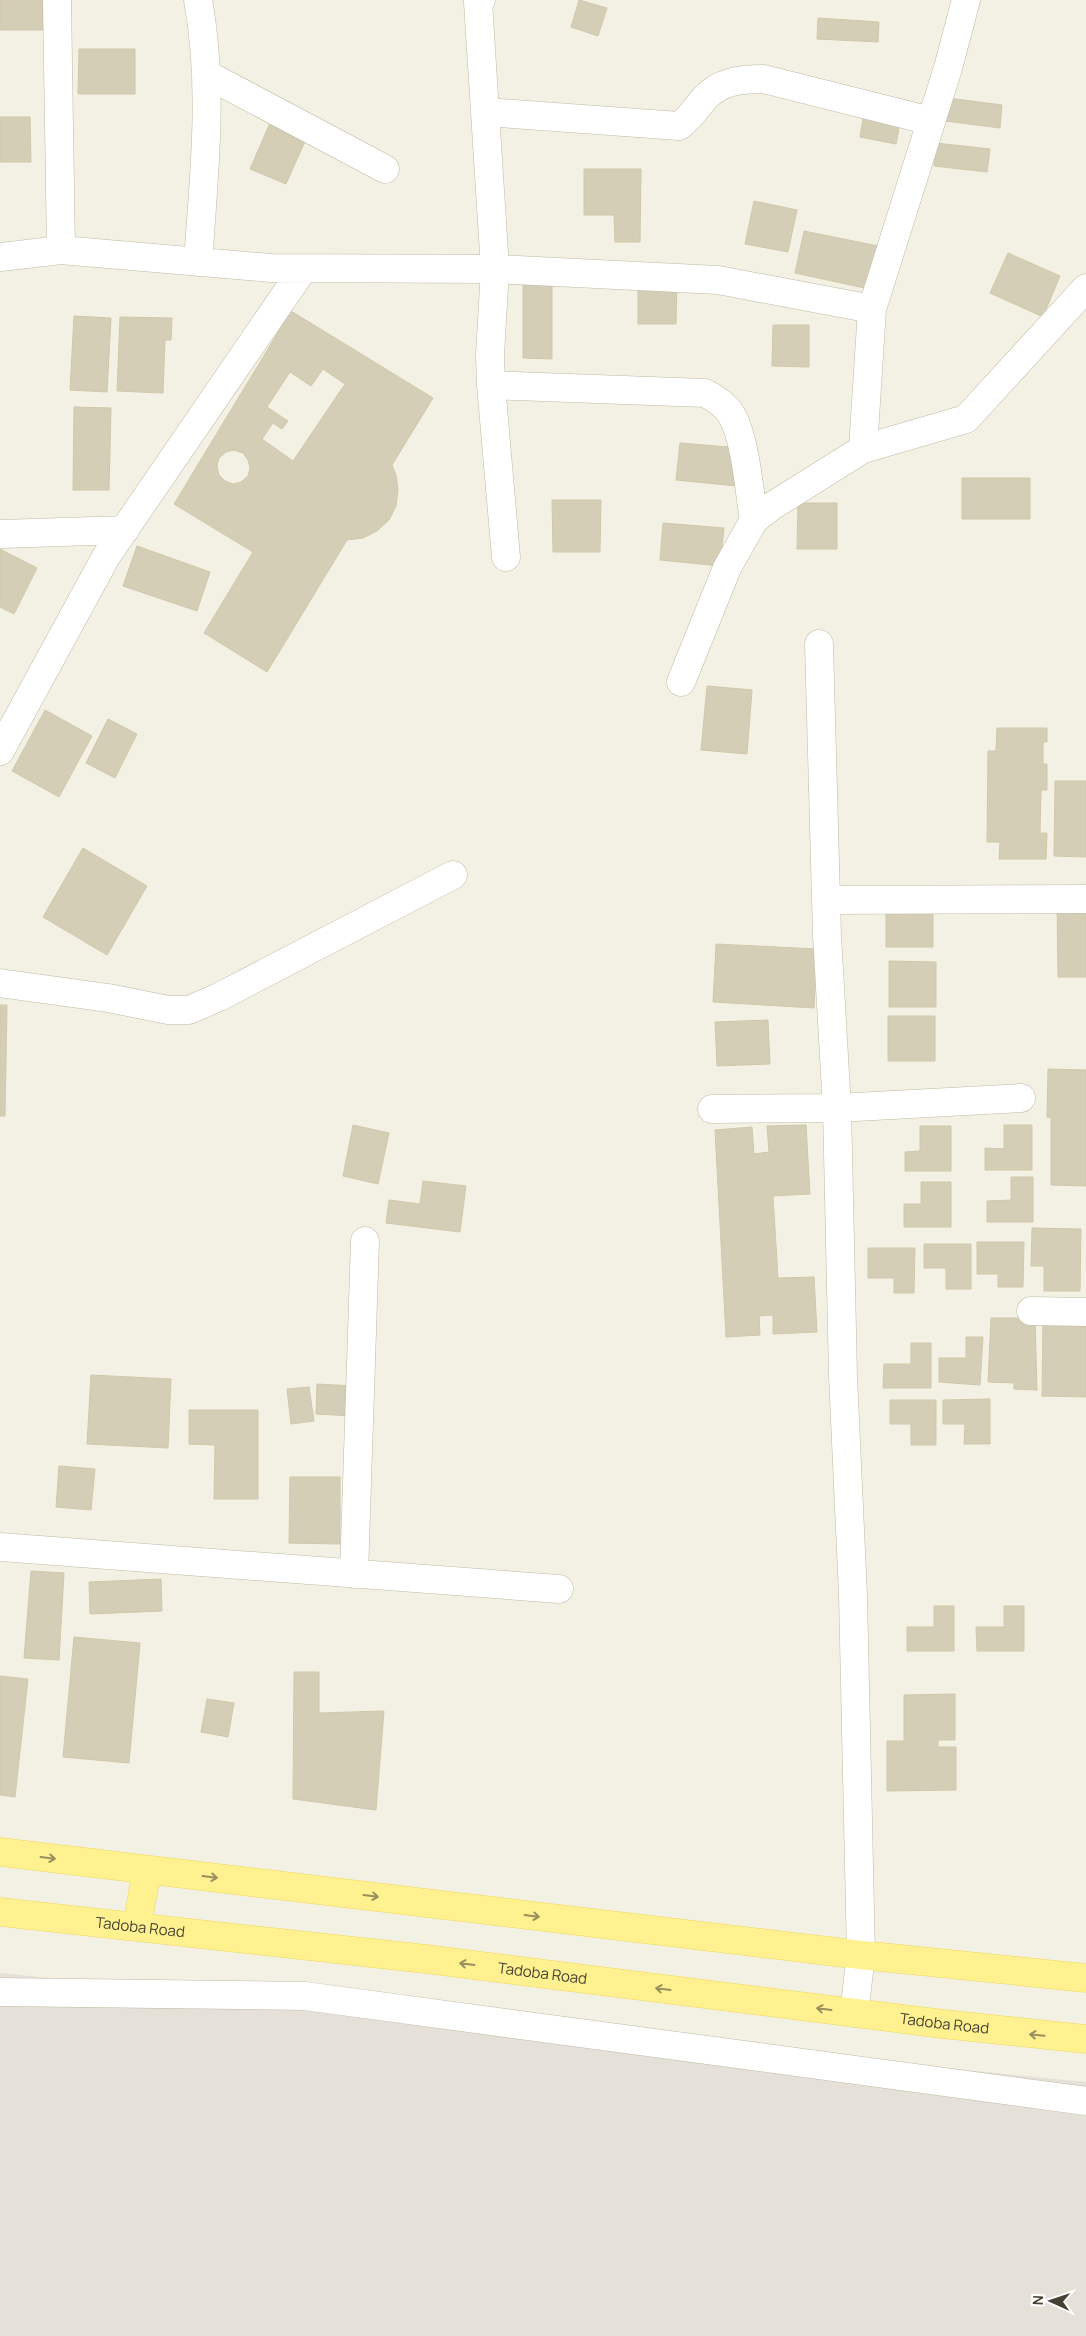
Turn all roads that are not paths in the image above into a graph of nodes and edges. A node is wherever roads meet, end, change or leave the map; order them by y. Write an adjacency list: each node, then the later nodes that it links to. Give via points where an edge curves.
1 (57, 0): 9 (street)
2 (198, 0): 5 (street)
3 (966, 0): 7 (street)
4 (479, 1): 6 (street)
5 (206, 74): 8 (street); 11 (street, via 208,110)
6 (485, 112): 7 (street, via 679,126 720,86 742,79 764,80); 13 (street)
7 (931, 121): 15 (street)
8 (385, 169)
9 (61, 250): 10 (street); 11 (street)
10 (0, 258)
11 (198, 262): 12 (street)
12 (303, 268): 13 (street); 19 (street)
13 (495, 269): 15 (street, via 718,280); 16 (street)
14 (1086, 288): 17 (street, via 966,419)
15 (872, 309): 17 (street)
16 (491, 385): 18 (street, via 705,393 712,396 731,413 738,429); 21 (street)
17 (863, 449): 18 (street)
18 (754, 520): 23 (street, via 727,568)
19 (125, 530): 20 (street); 24 (street, via 107,555)
20 (0, 534)
21 (506, 557)
22 (819, 644): 26 (street)
23 (681, 682)
24 (0, 751)
25 (454, 875): 28 (street, via 189,1010 168,1010)
26 (826, 900): 27 (street); 30 (street)
27 (1086, 900)
28 (0, 983)
29 (1021, 1098): 30 (street)
30 (837, 1108): 31 (street); 42 (street)
31 (712, 1109)
32 (366, 1242): 36 (street)
33 (1032, 1311): 34 (street)
34 (1086, 1312)
35 (0, 1547): 36 (street)
36 (354, 1574): 37 (street)
37 (559, 1589)
38 (0, 1852): 39 (main road, one-way to 39)
39 (147, 1870): 41 (main road); 42 (main road, one-way to 42)
40 (0, 1912): 41 (main road, Tadoba Road)
41 (137, 1926): 45 (main road, Tadoba Road, one-way to 41)
42 (861, 1955): 43 (main road); 45 (street)
43 (1086, 1978)
44 (0, 1992): 47 (street, via 305,1996)
45 (854, 2013): 46 (main road, Tadoba Road, one-way to 45)
46 (1086, 2039)
47 (1086, 2101)

